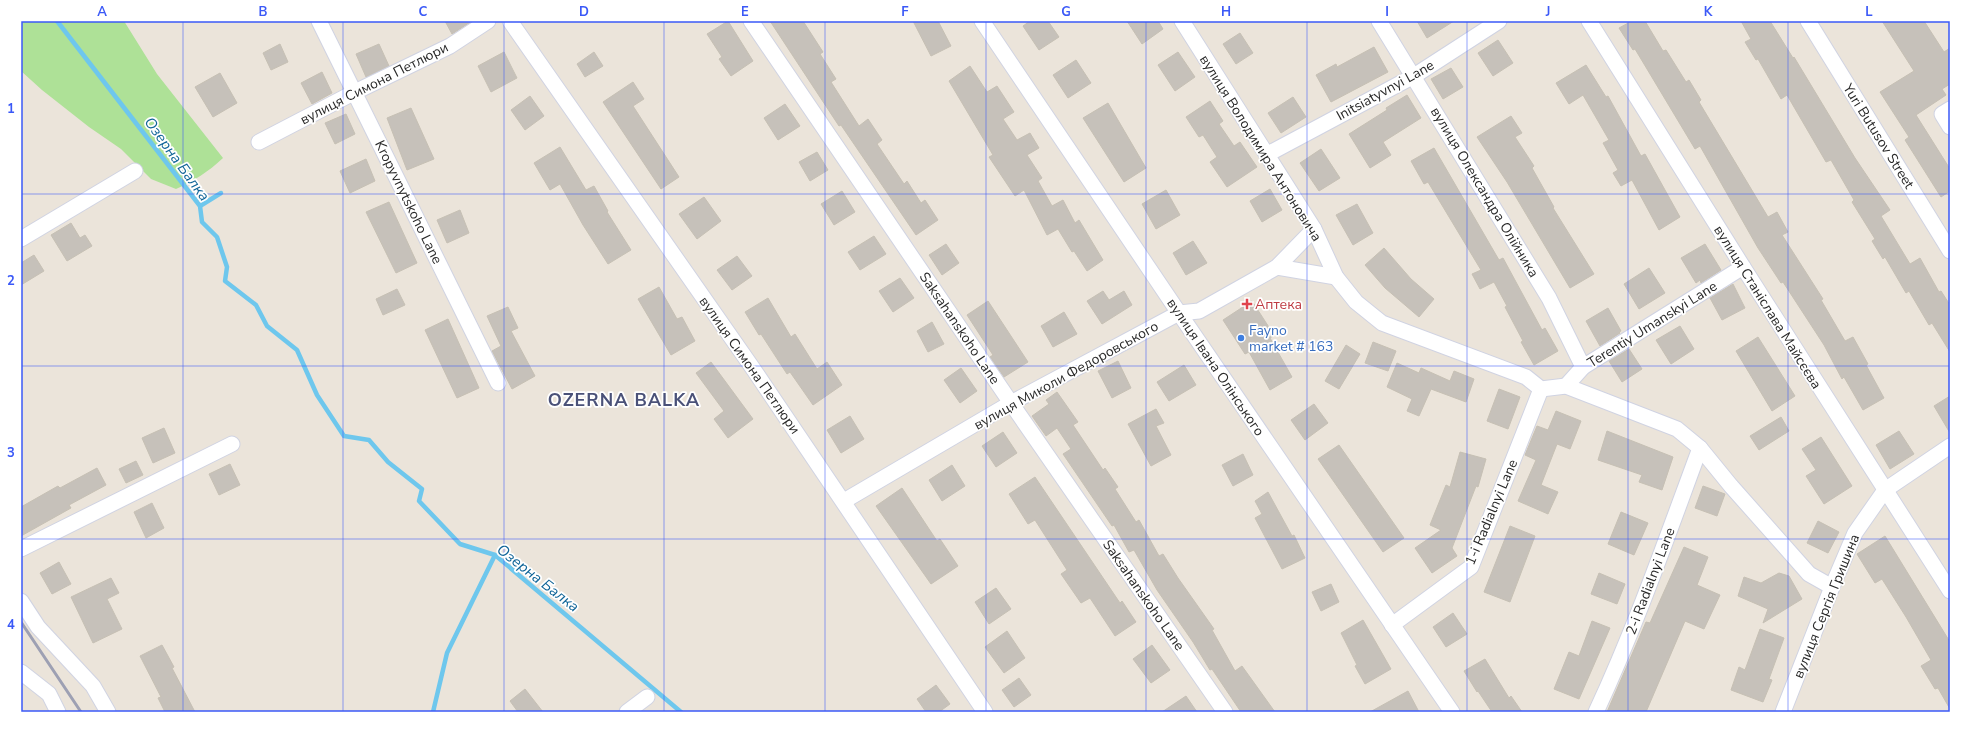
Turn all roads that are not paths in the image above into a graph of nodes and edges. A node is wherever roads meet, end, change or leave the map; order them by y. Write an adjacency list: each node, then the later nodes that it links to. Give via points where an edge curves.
1 (319, 21): 12 (street, Kropyvnytskoho Lane)
2 (488, 21): 12 (street, вулиця Симона Петлюри, via 450,46)
3 (510, 21): 34 (street, вулиця Симона Петлюри)
4 (751, 21): 29 (street, Saksahanskoho Lane)
5 (982, 21): 24 (street, вулиця Івана Олінського)
6 (1182, 21): 16 (street, вулиця Володимира Антоновича)
7 (1379, 21): 11 (street, вулиця Олександра Олійника)
8 (1499, 21): 11 (street, Initsiatyvnyi Lane)
9 (1589, 21): 22 (street, вулиця Станіслава Майсєєва)
10 (1808, 21): 20 (street, Yuri Butusov Street)
11 (1414, 76): 16 (street, Initsiatyvnyi Lane); 25 (street, вулиця Олександра Олійника, via 1549,298)
12 (355, 92): 15 (street, вулиця Симона Петлюри); 26 (street, Kropyvnytskoho Lane)
13 (1950, 109): 14 (street, via 1942,114)
14 (1950, 127)
15 (259, 142)
16 (1268, 154): 18 (street, вулиця Володимира Антоновича)
17 (135, 171): 19 (street)
18 (1314, 229): 21 (street, вулиця Миколи Федоровського); 23 (street, вулиця Володимира Антоновича)
19 (21, 239)
20 (1950, 251)
21 (1277, 267): 23 (street); 24 (street, вулиця Миколи Федоровського, via 1199,311)
22 (1743, 267): 25 (street, Terentiy Umanskyi Lane); 33 (street, вулиця Станіслава Майсєєва)
23 (1336, 277): 28 (street, via 1356,302 1382,323 1526,377)
24 (1179, 313): 29 (street, вулиця Миколи Федоровського); 39 (street, вулиця Івана Олінського)
25 (1583, 367): 27 (street, Terentiy Umanskyi Lane)
26 (498, 383)
27 (1566, 386): 28 (street); 32 (street, via 1677,429)
28 (1541, 389): 39 (street, 1-i Radialnyi Lane, via 1471,567)
29 (1011, 403): 34 (street, вулиця Миколи Федоровського); 46 (street, Saksahanskoho Lane)
30 (232, 444): 35 (street)
31 (1950, 446): 33 (street, вулиця Сергія Гришина)
32 (1700, 448): 36 (street, via 1809,574); 48 (street, 2-i Radialnyi Lane, via 1653,574)
33 (1885, 490): 36 (street, вулиця Сергія Гришина, via 1855,533); 37 (street, вулиця Станіслава Майсєєва)
34 (844, 502): 45 (street, вулиця Симона Петлюри)
35 (21, 549)
36 (1832, 587): 49 (street, вулиця Сергія Гришина)
37 (1950, 591)
38 (21, 601): 43 (street, via 38,627 93,686)
39 (1392, 625): 47 (street, вулиця Івана Олінського)
40 (21, 672): 42 (street, via 49,694)
41 (648, 697): 44 (street)
42 (58, 712)
43 (108, 712)
44 (627, 712)
45 (985, 712)
46 (1225, 712)
47 (1452, 712)
48 (1596, 712)
49 (1783, 712)

